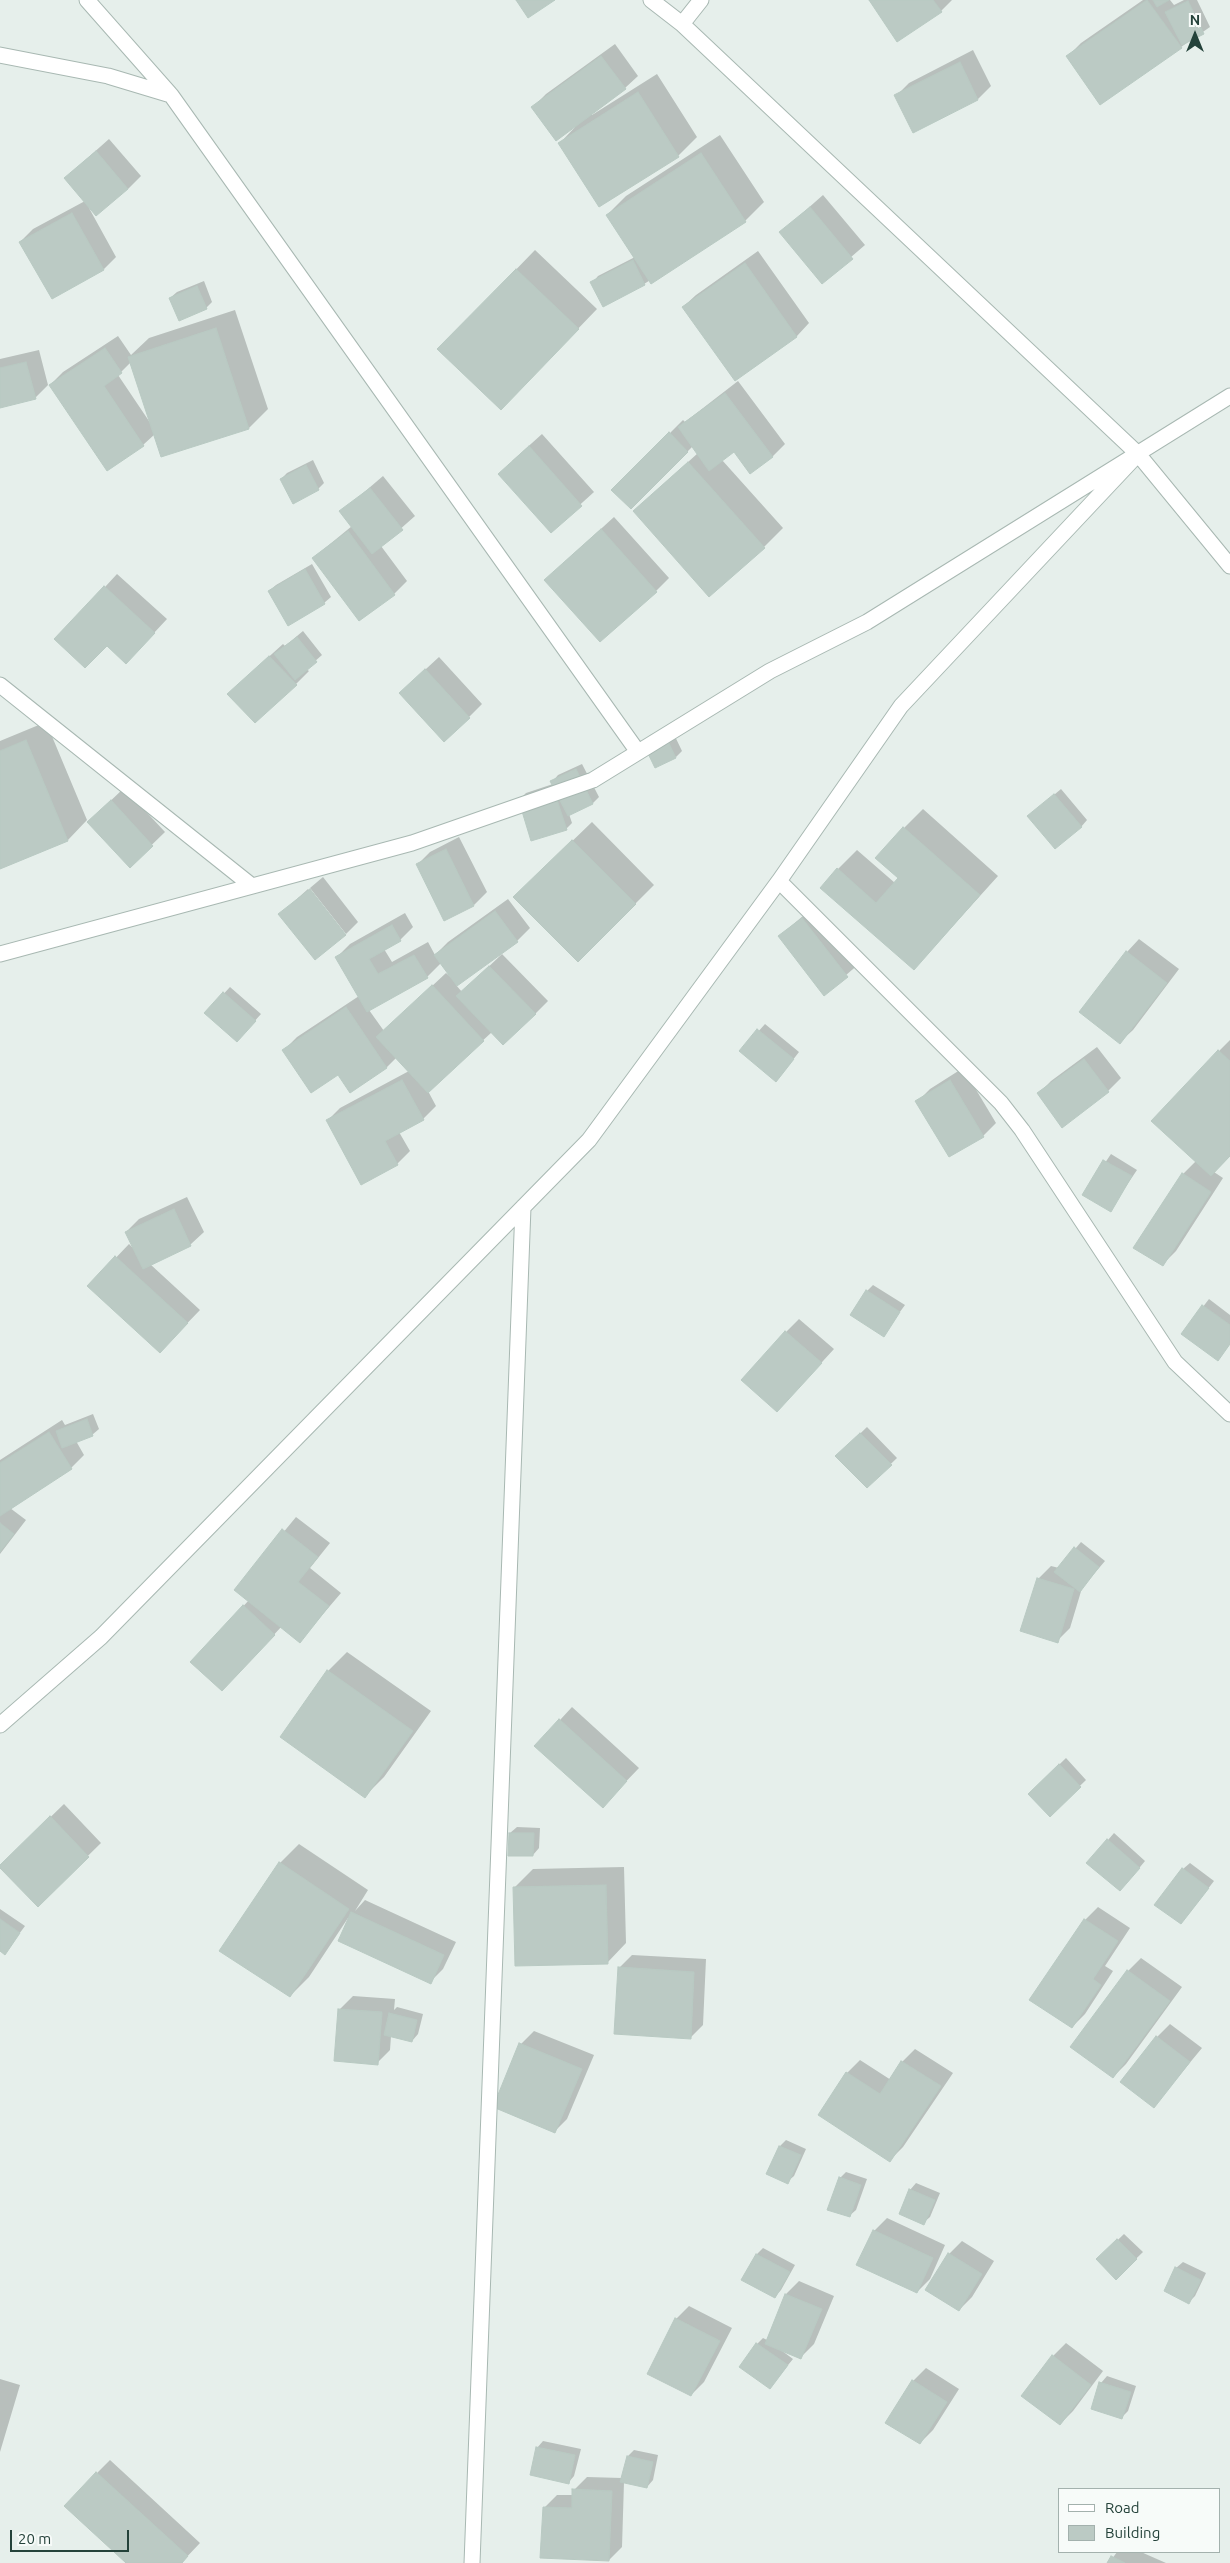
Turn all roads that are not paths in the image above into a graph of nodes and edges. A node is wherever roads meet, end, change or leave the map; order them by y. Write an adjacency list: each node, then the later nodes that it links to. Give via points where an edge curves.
1 (87, 0): 6 (street)
2 (651, 0): 4 (street)
3 (701, 0): 4 (street)
4 (682, 24): 8 (street)
5 (0, 54): 6 (street, via 108,76)
6 (171, 95): 11 (street)
7 (1230, 396): 8 (street)
8 (1138, 454): 9 (street); 11 (street, via 867,622 770,671); 12 (street, via 901,706)
9 (1230, 566)
10 (0, 685): 13 (street)
11 (638, 752): 13 (street, via 593,780 430,837)
12 (779, 882): 15 (street, via 589,1140); 16 (street, via 1001,1103 1175,1362)
13 (252, 886): 14 (street)
14 (0, 954)
15 (523, 1207): 17 (street, via 101,1637); 18 (street)
16 (1230, 1414)
17 (0, 1725)
18 (472, 2563)

